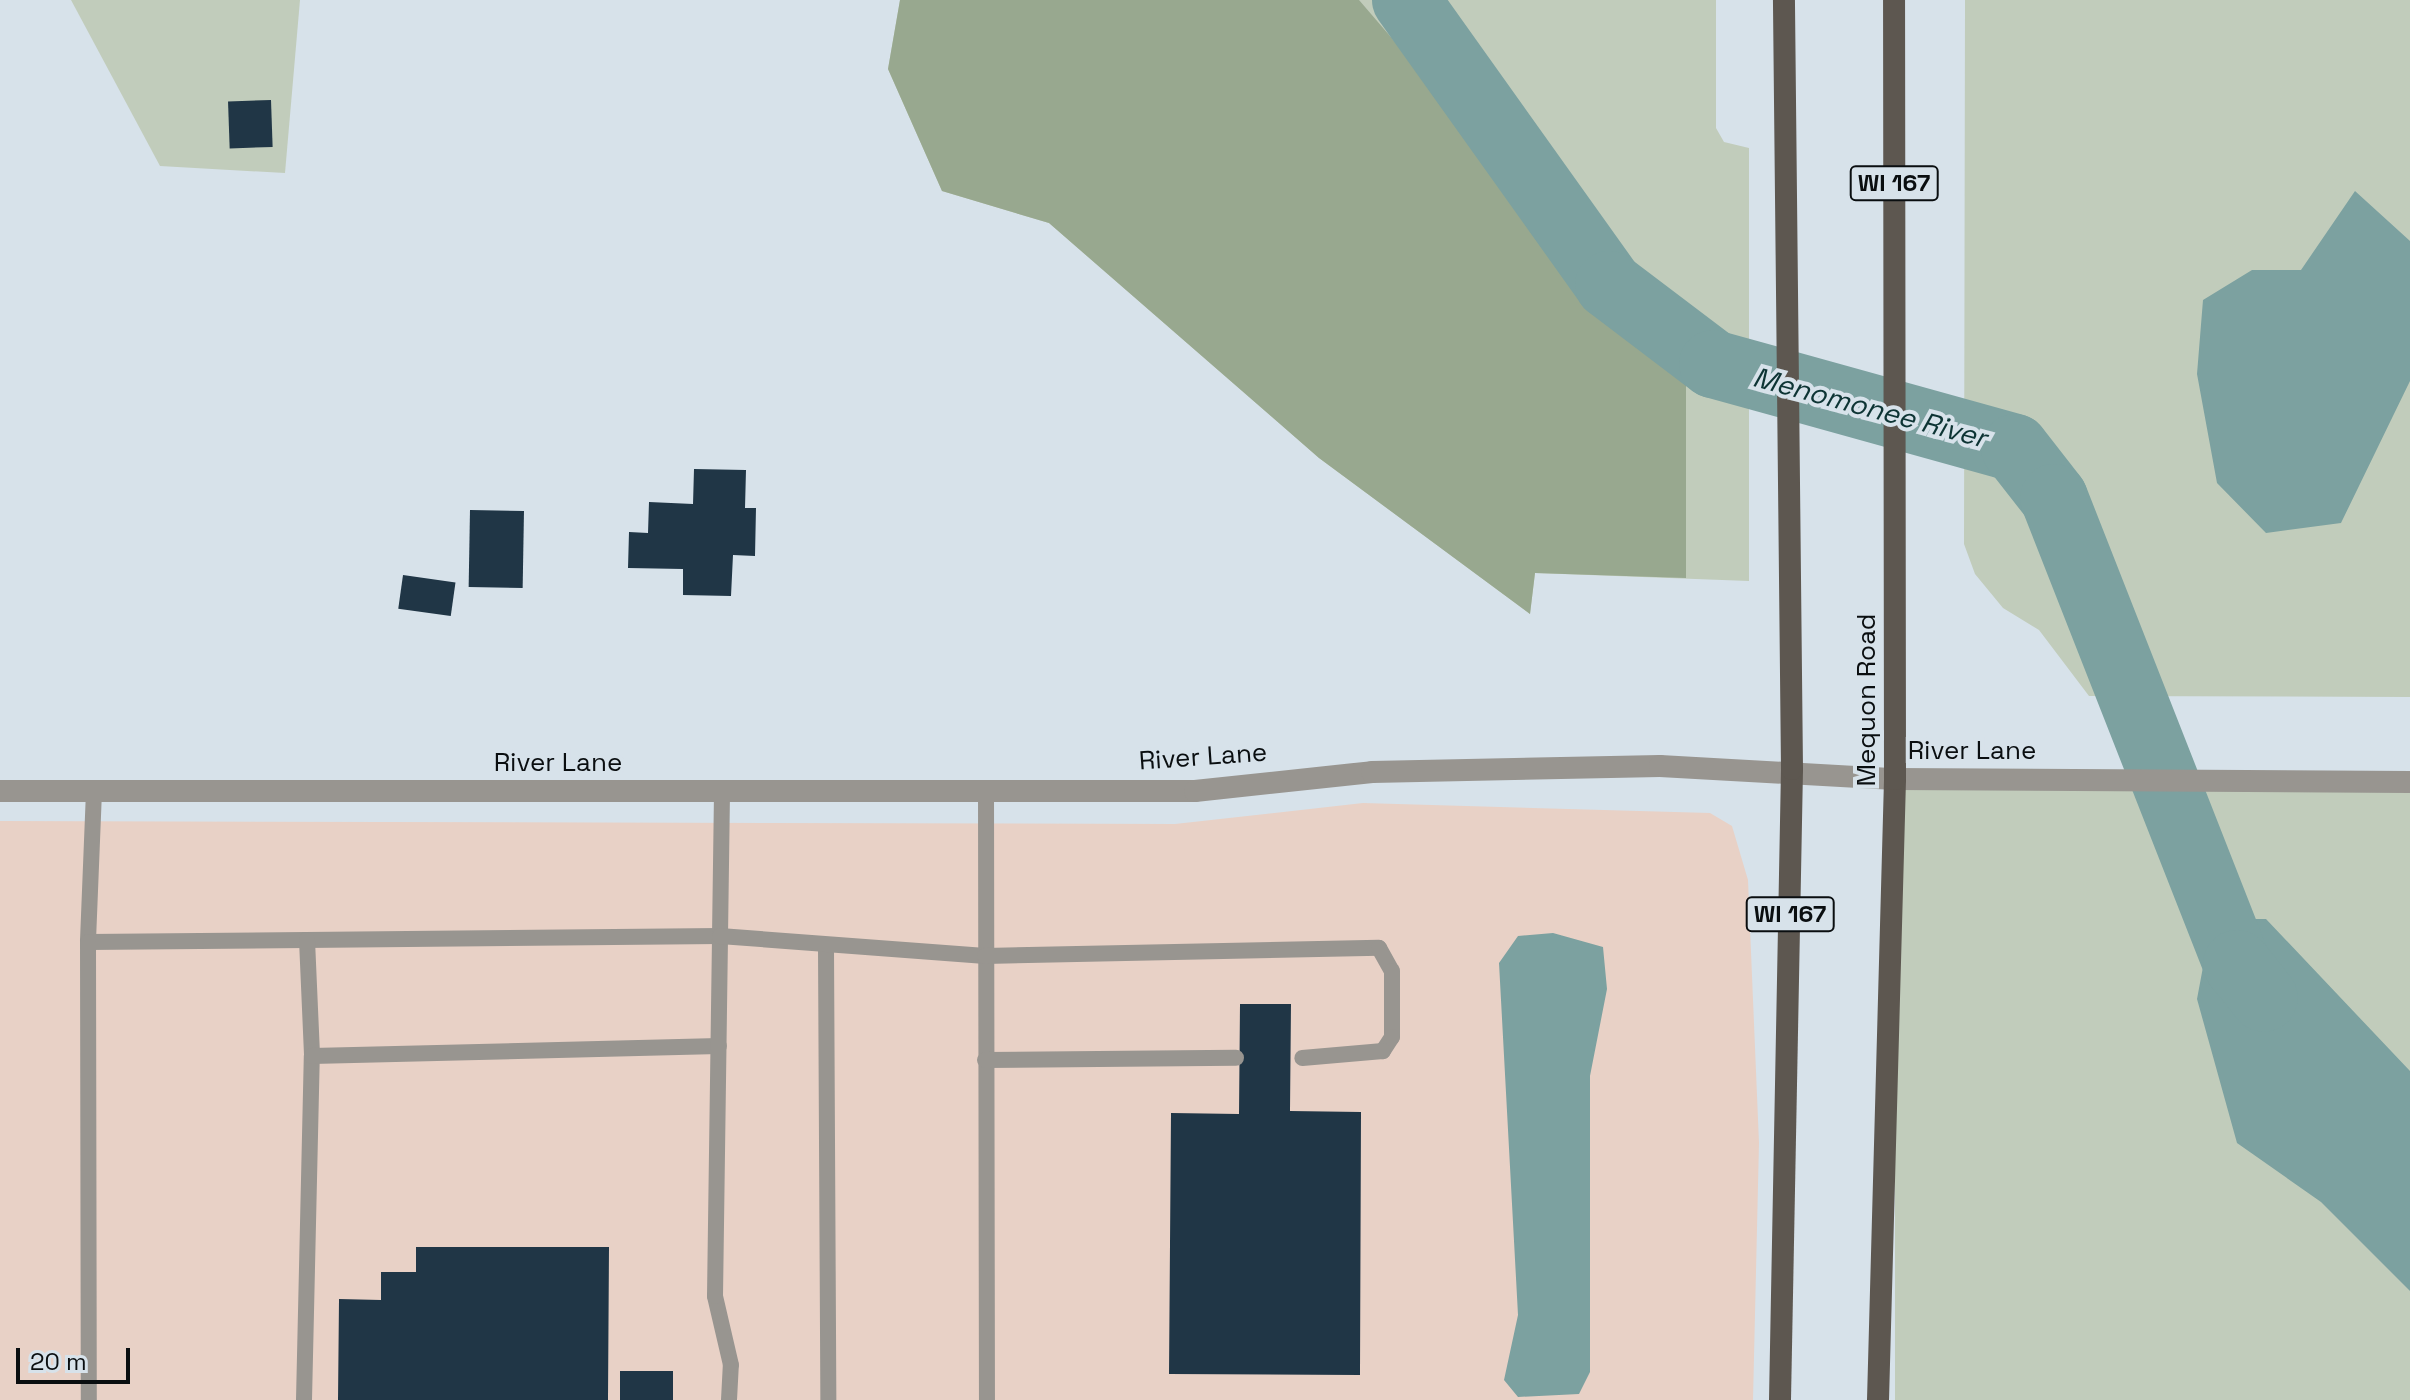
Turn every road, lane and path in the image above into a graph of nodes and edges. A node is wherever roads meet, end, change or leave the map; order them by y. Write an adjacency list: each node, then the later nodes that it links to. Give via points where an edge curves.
1 (1784, 0): 3 (main road, WI 167)
2 (1894, 0): 4 (main road, Mequon Road / WI 167)
3 (1792, 769): 4 (street, River Lane); 9 (street, River Lane, via 1372,772 1195,791); 25 (main road, WI 167)
4 (1895, 779): 5 (street, River Lane); 26 (main road, Mequon Road / WI 167)
5 (2410, 782)
6 (0, 791): 7 (street, River Lane)
7 (94, 791): 8 (street, River Lane); 12 (lane)
8 (722, 791): 9 (street, River Lane); 10 (lane)
9 (986, 791): 14 (lane)
10 (720, 936): 11 (lane); 13 (lane); 15 (lane)
11 (307, 940): 12 (lane); 16 (lane)
12 (88, 942): 20 (lane)
13 (826, 949): 14 (lane); 23 (lane)
14 (985, 956): 18 (lane, via 1379,948 1392,971 1392,1037 1383,1051); 19 (lane)
15 (719, 1046): 16 (lane); 22 (lane, via 715,1296 731,1365)
16 (312, 1056): 21 (lane)
17 (1236, 1058): 19 (lane)
18 (1302, 1058)
19 (985, 1060): 24 (lane)
20 (89, 1400)
21 (304, 1400)
22 (729, 1400)
23 (828, 1400)
24 (987, 1400)
25 (1780, 1400)
26 (1878, 1400)

